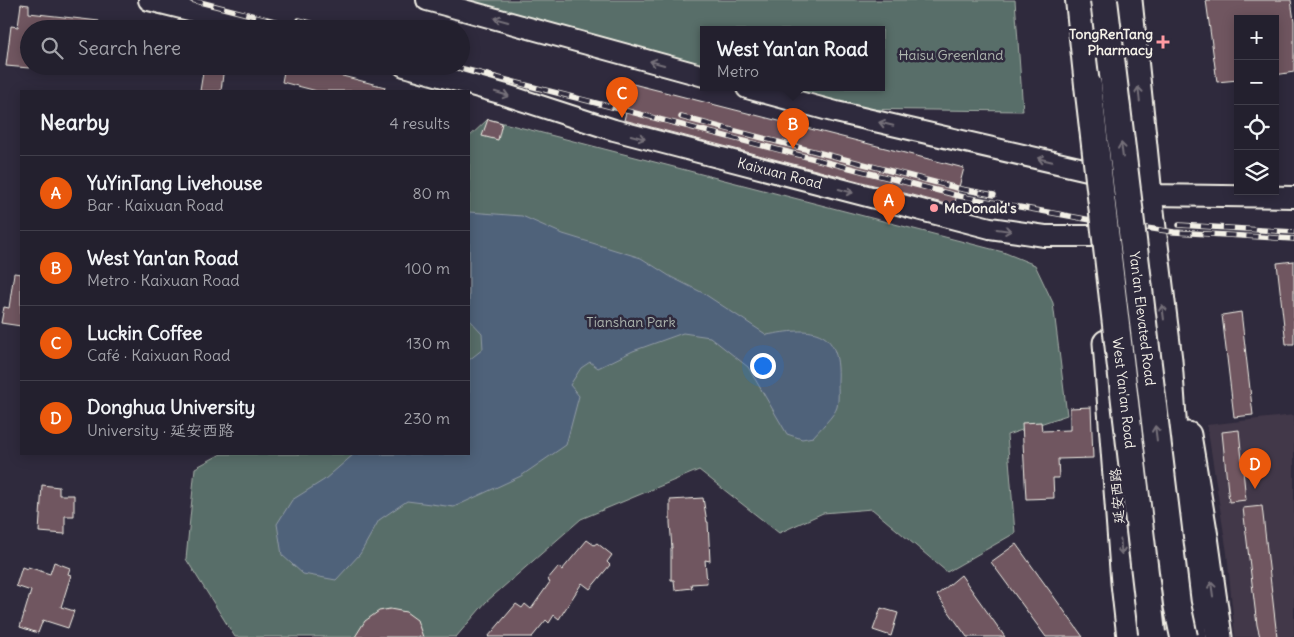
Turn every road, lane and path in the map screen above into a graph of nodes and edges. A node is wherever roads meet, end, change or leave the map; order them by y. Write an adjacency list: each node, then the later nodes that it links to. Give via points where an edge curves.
1 (149, 0): 6 (street)
2 (427, 0): 8 (street, one-way to 2)
3 (1078, 0): 10 (main road, West Yan'an Road); 16 (highway, Yan'an Elevated Road, bridge)
4 (1104, 0): 17 (highway, Yan'an Elevated Road, one-way to 4, bridge, via 1177,604)
5 (1129, 0): 11 (main road, one-way to 5)
6 (230, 20)
7 (436, 75): 13 (street, Kaixuan Road, one-way to 13, via 614,130 990,228 1045,236)
8 (700, 75)
9 (758, 91): 10 (street, one-way to 9)
10 (1092, 171): 11 (street); 13 (main road, West Yan'an Road)
11 (1149, 195): 12 (street); 13 (street); 15 (main road, one-way to 11)
12 (1294, 197)
13 (1096, 236): 14 (main road, West Yan'an Road)
14 (1105, 324): 16 (main road, 延安西路, one-way to 16, via 1124,583)
15 (1169, 360): 18 (main road); 19 (main road, one-way to 15, via 1189,441)
16 (1148, 636)
17 (1184, 637)
18 (1194, 637)
19 (1219, 637)

